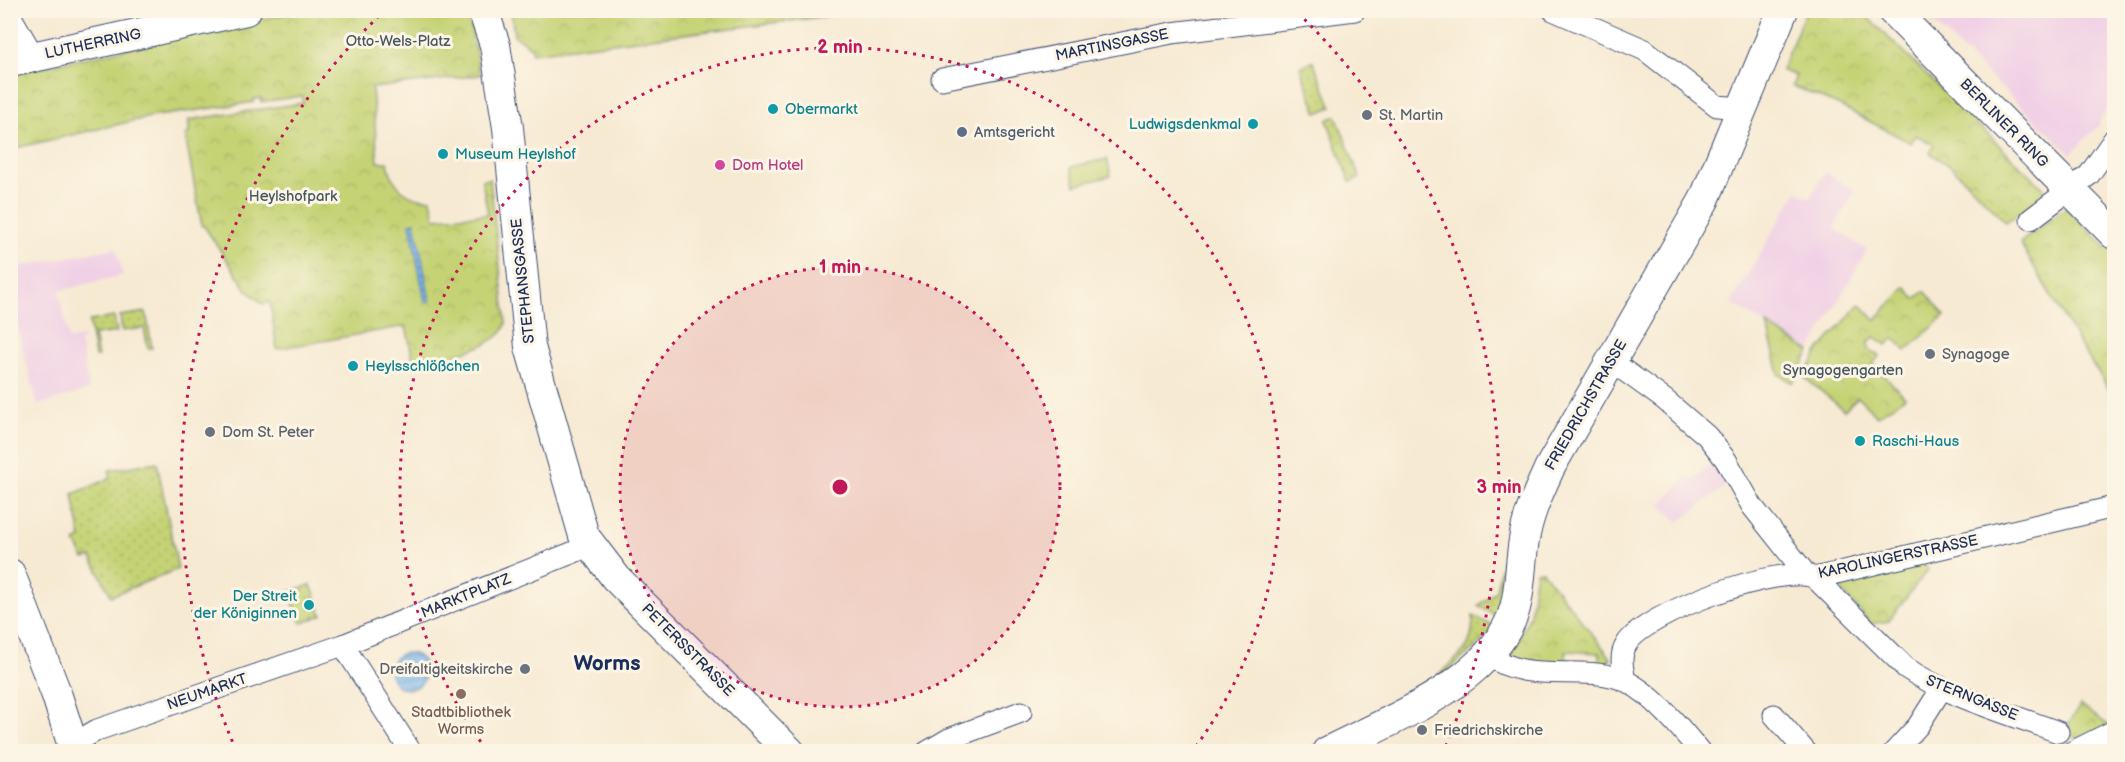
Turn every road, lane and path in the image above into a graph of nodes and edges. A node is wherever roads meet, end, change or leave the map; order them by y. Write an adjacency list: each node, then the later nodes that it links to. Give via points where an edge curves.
1 (483, 10): 10 (street, STEPHANSGASSE)
2 (498, 10): 10 (street, STEPHANSGASSE)
3 (1355, 10): 9 (street, MARTINSGASSE)
4 (1553, 10): 13 (street, via 1645,50 1717,106)
5 (1783, 10): 13 (street, FRIEDRICHSTRASSE)
6 (240, 11): 11 (street, LUTHERRING)
7 (1892, 11): 15 (street, BERLINER RING)
8 (10, 15): 11 (street)
9 (1275, 15): 12 (street, MARTINSGASSE)
10 (495, 45): 20 (street, STEPHANSGASSE, via 508,129 530,347 576,515)
11 (22, 60)
12 (942, 79)
13 (1743, 108): 18 (street, FRIEDRICHSTRASSE, via 1691,224)
14 (2115, 139): 15 (street, via 2090,175)
15 (2071, 191): 16 (street); 17 (street, BERLINER RING)
16 (2031, 219)
17 (2115, 234)
18 (1611, 361): 22 (street, STERNGASSE, via 1684,415 1713,442 1752,507); 24 (street, FRIEDRICHSTRASSE, via 1534,502 1524,540 1515,609 1504,635)
19 (2115, 507): 22 (street, KAROLINGERSTRASSE)
20 (589, 546): 23 (street, MARKTPLATZ); 33 (street, PETERSSTRASSE, via 616,578)
21 (10, 574): 31 (street)
22 (1810, 575): 25 (street, KAROLINGERSTRASSE, via 1743,584 1664,616 1635,633 1626,645 1622,657); 26 (street, STERNGASSE, via 1906,668)
23 (343, 645): 31 (street, NEUMARKT, via 97,730); 32 (street)
24 (1488, 655): 25 (street, via 1517,670 1599,674); 35 (street, FRIEDRICHSTRASSE, via 1427,701)
25 (1626, 681): 36 (street, via 1666,714)
26 (1942, 688): 29 (street, STERNGASSE); 38 (street, via 1918,726)
27 (1020, 712): 34 (street, via 949,739)
28 (1774, 715): 37 (street)
29 (2058, 732)
30 (2115, 732): 39 (street)
31 (70, 749)
32 (411, 752)
33 (790, 752)
34 (927, 752)
35 (1328, 752)
36 (1700, 752)
37 (1806, 752)
38 (1894, 752)
39 (2072, 752)

